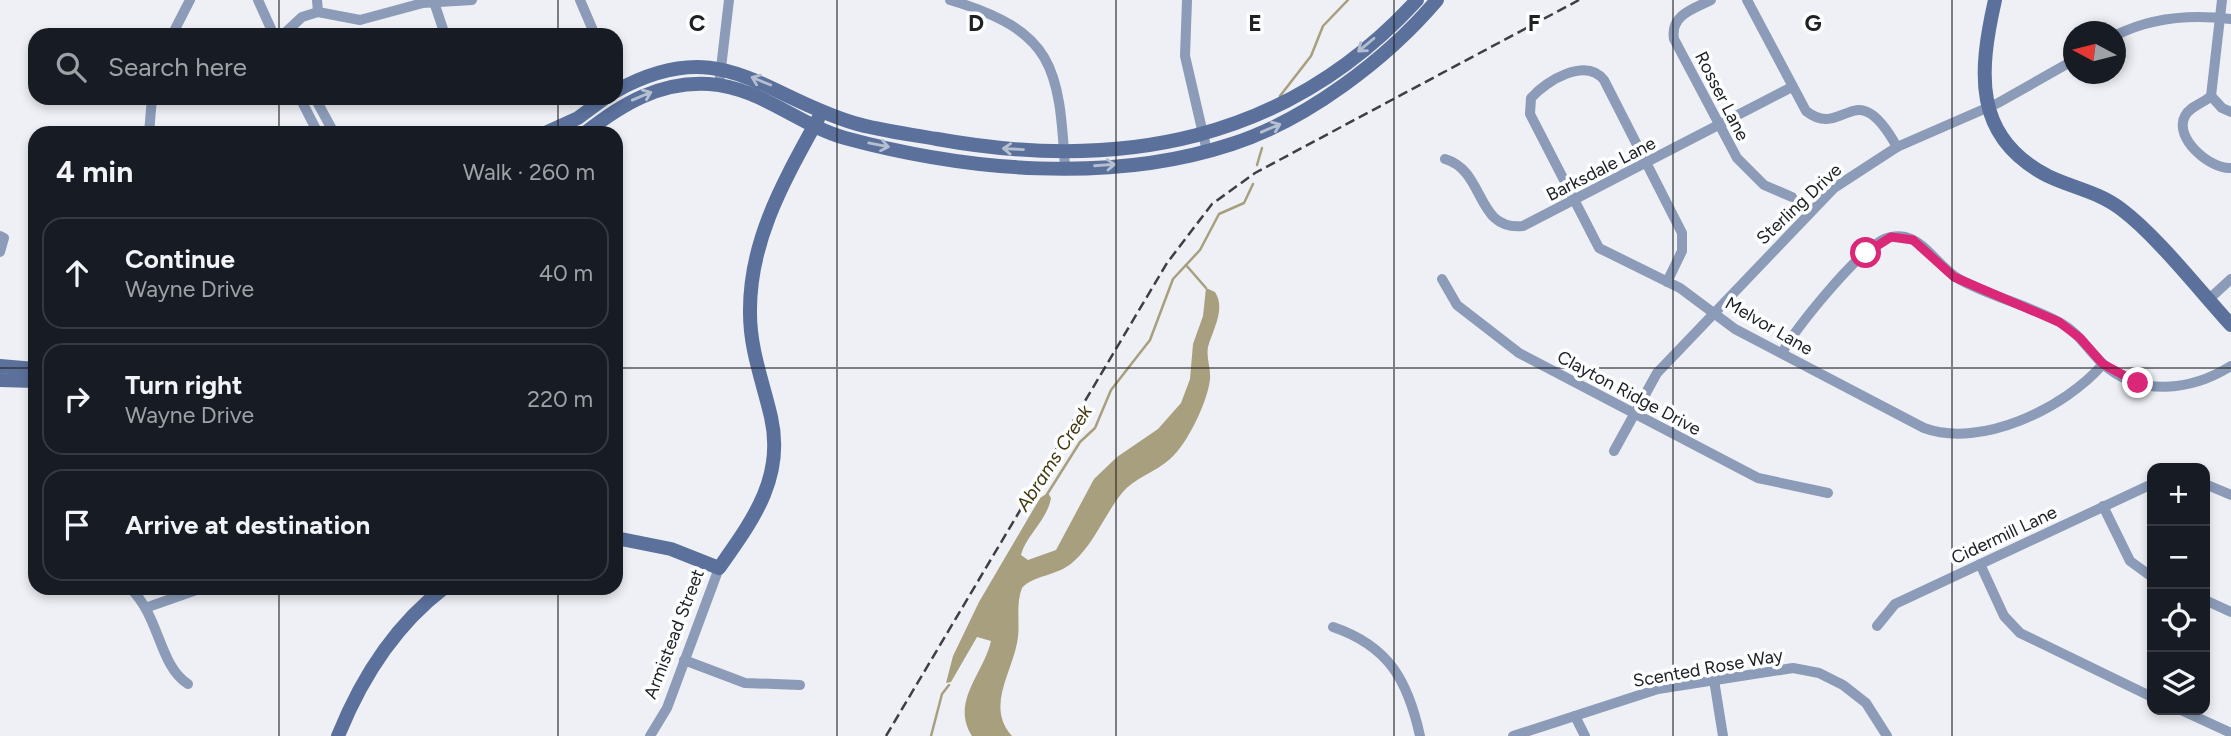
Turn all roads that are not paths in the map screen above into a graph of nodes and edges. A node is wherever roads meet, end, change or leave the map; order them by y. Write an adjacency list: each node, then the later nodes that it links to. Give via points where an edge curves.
1 (190, 0): 18 (street)
2 (258, 0): 19 (street)
3 (317, 0): 16 (street)
4 (472, 0): 15 (street)
5 (580, 0): 22 (street)
6 (729, 0): 25 (street)
7 (950, 0): 47 (street, via 995,15 1037,47 1058,86)
8 (1187, 0): 44 (street, via 1185,56)
9 (1417, 0): 44 (main road, one-way to 44, via 1311,89 1259,116)
10 (1437, 0): 46 (main road, one-way to 10, via 1244,140 1318,103 1403,35)
11 (1710, 0): 37 (street, Rosser Lane, via 1681,15 1673,32)
12 (1747, 0): 27 (street)
13 (1995, 0): 34 (main road, via 1983,62)
14 (2222, 0): 17 (street)
15 (434, 2): 16 (street, via 360,20); 21 (street)
16 (317, 12): 20 (street, via 302,17)
17 (2226, 18): 23 (street, via 2163,19); 29 (street)
18 (176, 28)
19 (268, 28)
20 (293, 28)
21 (443, 28)
22 (592, 28)
23 (2126, 32)
24 (2063, 66): 34 (street, Sterling Drive)
25 (720, 69): 26 (street); 28 (main road, via 667,70); 35 (main road, one-way to 25, via 764,82)
26 (719, 85): 42 (main road, one-way to 26, via 628,102 657,89); 43 (main road, via 752,94)
27 (1792, 87): 37 (street, Barksdale Lane); 45 (street, via 1803,108 1814,117 1832,118 1858,110 1876,115)
28 (623, 88)
29 (2211, 96): 36 (street); 51 (street, via 2187,113 2182,130 2215,165)
30 (151, 105): 38 (street)
31 (304, 105): 39 (street)
32 (319, 105): 40 (street)
33 (596, 105): 41 (main road)
34 (1989, 107): 45 (street, Sterling Drive); 59 (main road, via 2001,135 2020,158 2118,206)
35 (822, 112): 43 (main road, Armistead Street); 47 (main road, one-way to 35, via 966,145 867,127)
36 (2231, 112)
37 (1719, 124): 49 (street, Barksdale Lane); 52 (street, Rosser Lane, via 1754,178)
38 (150, 126)
39 (314, 126)
40 (330, 126)
41 (560, 126)
42 (595, 126)
43 (814, 126): 50 (main road, one-way to 50, via 845,138 964,161); 78 (main road, Armistead Street, via 773,205 753,267 751,336 772,420 772,474 758,512)
44 (1203, 135): 46 (street); 47 (main road, via 1130,148)
45 (1897, 147): 60 (street, Sterling Drive, via 1855,172 1815,205)
46 (1207, 150): 50 (main road, one-way to 46, via 1141,162)
47 (1064, 151): 50 (street)
48 (1445, 159): 53 (street, Barksdale Lane, via 1466,170 1488,211 1504,225 1529,224)
49 (1647, 164): 53 (street, Barksdale Lane); 53 (street, Melvor Lane, via 1599,74 1582,68 1556,81 1532,96 1529,110); 58 (street, via 1683,236 1682,251)
50 (1065, 167)
51 (2231, 168)
52 (1792, 197)
53 (1574, 201): 58 (street, Melvor Lane, via 1599,248)
54 (0, 236): 55 (street, via 4,239)
55 (0, 252)
56 (1442, 279): 69 (street, Clayton Ridge Drive, via 1457,305 1499,340)
57 (2231, 279): 59 (street)
58 (1668, 282): 60 (street, Melvor Lane)
59 (2208, 300): 61 (main road)
60 (1713, 313): 62 (street, Melvor Lane); 69 (street, Sterling Drive, via 1657,373)
61 (2231, 325)
62 (1782, 354): 63 (street, Melvor Lane, via 1924,428 1957,436 1989,432 2065,397); 63 (street, via 1801,322 1866,253 1884,239 1897,237 1920,244 1942,268 1961,280 2066,326)
63 (2103, 364): 65 (street, via 2130,380 2166,388 2195,383)
64 (0, 366): 66 (main road)
65 (2231, 366)
66 (28, 368)
67 (0, 380): 68 (main road)
68 (28, 381)
69 (1633, 413): 70 (street, Sterling Drive); 73 (street, Clayton Ridge Drive, via 1758,478)
70 (1614, 451)
71 (2147, 486): 75 (street, Cidermill Lane)
72 (2210, 486): 74 (street)
73 (1828, 493)
74 (2231, 495)
75 (2103, 506): 77 (street, Cidermill Lane); 79 (street, via 2130,561)
76 (623, 539): 78 (main road, via 671,549)
77 (1980, 564): 86 (street, Cidermill Lane, via 1895,604); 92 (street, via 2004,615 2020,633)
78 (719, 568): 88 (street, Armistead Street)
79 (2147, 573)
80 (137, 595): 84 (street)
81 (182, 595): 84 (street)
82 (436, 595): 96 (main road, via 384,649)
83 (2210, 602): 85 (street)
84 (148, 607): 90 (street, via 172,668)
85 (2231, 612)
86 (1877, 626)
87 (1333, 627): 98 (street, via 1354,634 1397,671 1409,691)
88 (684, 660): 91 (street, via 745,683); 97 (street, Armistead Street, via 667,708)
89 (1714, 680): 94 (street, Scented Rose Way, via 1658,689); 101 (street); 102 (street, Scented Rose Way, via 1793,668 1819,673 1866,703)
90 (188, 684)
91 (800, 685)
92 (2147, 695)
93 (2192, 715): 95 (street)
94 (1575, 716): 99 (street, Scented Rose Way); 100 (street)
95 (2231, 733)
96 (338, 736)
97 (650, 736)
98 (1420, 736)
99 (1513, 736)
100 (1585, 736)
101 (1723, 736)
102 (1887, 736)

